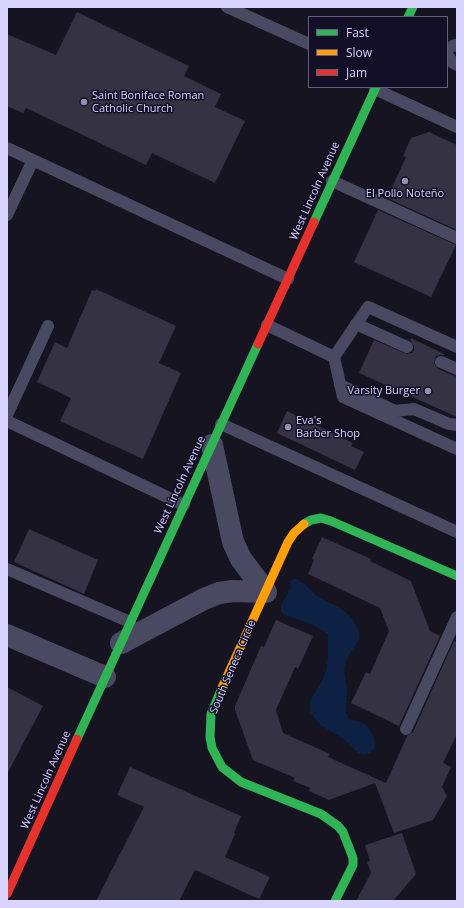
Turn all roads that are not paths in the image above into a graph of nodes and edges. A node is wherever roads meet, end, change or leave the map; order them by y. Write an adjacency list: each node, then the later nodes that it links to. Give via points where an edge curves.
1 (227, 7): 4 (lane)
2 (413, 7): 3 (main road)
3 (408, 16)
4 (308, 44)
5 (457, 46): 6 (lane)
6 (448, 48)
7 (448, 56): 8 (lane)
8 (457, 65)
9 (376, 88): 10 (lane); 13 (main road, West Lincoln Avenue)
10 (457, 127)
11 (7, 148): 12 (lane)
12 (33, 160): 14 (lane); 16 (lane)
13 (332, 181): 15 (lane); 16 (main road, West Lincoln Avenue)
14 (7, 215)
15 (457, 238)
16 (288, 279): 18 (main road, West Lincoln Avenue)
17 (356, 324): 20 (lane); 21 (lane, via 368,307); 22 (lane)
18 (267, 325): 22 (lane); 28 (main road, West Lincoln Avenue)
19 (48, 326): 26 (lane)
20 (407, 347)
21 (457, 347)
22 (334, 357): 25 (lane)
23 (441, 362): 24 (lane)
24 (457, 369)
25 (340, 385): 29 (lane, via 395,411 414,409); 31 (lane, via 343,397)
26 (7, 415)
27 (7, 422): 32 (lane)
28 (221, 424): 30 (main road, West Lincoln Avenue); 33 (lane)
29 (457, 425)
30 (212, 445): 32 (main road, West Lincoln Avenue); 36 (street, via 233,542 241,559)
31 (457, 449)
32 (184, 505): 38 (main road, West Lincoln Avenue)
33 (457, 532)
34 (7, 569): 38 (lane)
35 (457, 576): 36 (main road, South Seneca Circle, via 321,518 301,525 294,532)
36 (266, 592): 40 (street, via 219,593); 44 (main road, South Seneca Circle, via 211,714 212,748 222,767 234,778 321,814 343,832 353,858 353,865)
37 (457, 617): 42 (lane)
38 (130, 622): 40 (main road, West Lincoln Avenue)
39 (7, 635): 41 (street)
40 (121, 643): 41 (main road, West Lincoln Avenue)
41 (106, 678): 43 (main road, West Lincoln Avenue)
42 (406, 729)
43 (7, 894)
44 (336, 901)

